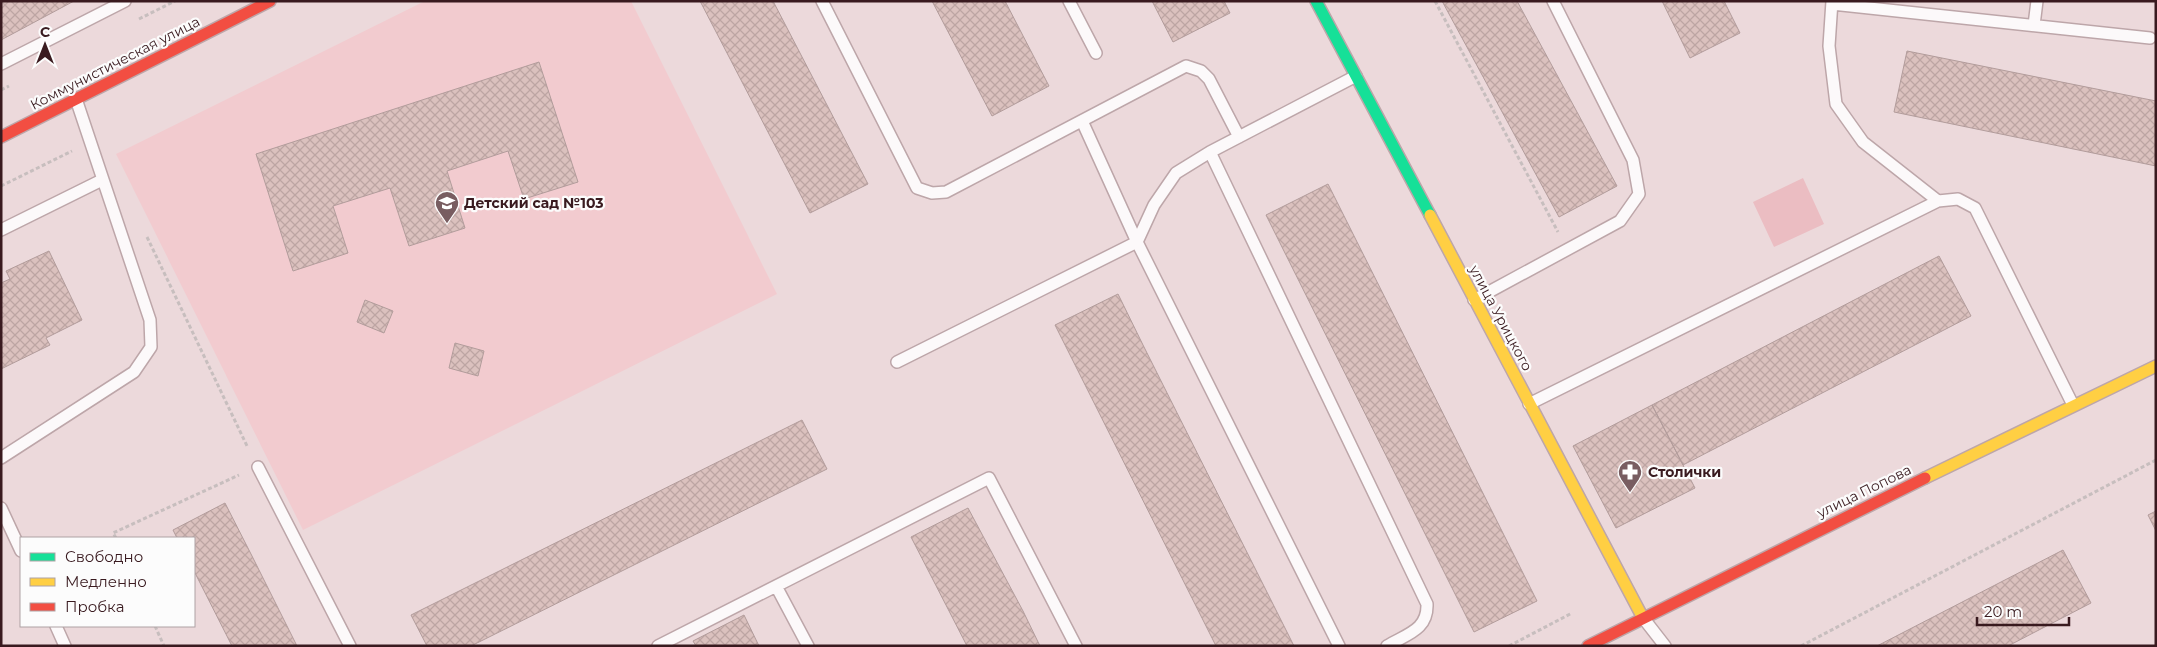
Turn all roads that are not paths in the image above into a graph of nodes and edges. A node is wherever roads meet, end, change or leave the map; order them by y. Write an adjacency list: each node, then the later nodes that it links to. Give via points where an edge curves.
1 (125, 1): 12 (lane)
2 (270, 1): 14 (street, Коммунистическая улица)
3 (822, 1): 15 (lane, via 917,188 932,193 946,192)
4 (1069, 1): 11 (lane)
5 (1316, 1): 13 (street, улица Урицкого)
6 (1553, 1): 23 (lane, via 1632,160 1639,194 1620,222)
7 (2036, 1): 9 (lane)
8 (1832, 3): 9 (lane); 20 (lane, via 1829,46 1836,104 1863,142)
9 (2034, 25): 10 (lane)
10 (2150, 38)
11 (1096, 53)
12 (1, 64)
13 (1356, 76): 17 (lane); 23 (street, улица Урицкого)
14 (76, 99): 16 (street, Коммунистическая улица); 19 (lane)
15 (1082, 121): 17 (lane, via 1186,66 1201,70 1210,79); 22 (lane)
16 (1, 137)
17 (1239, 137): 18 (lane)
18 (1210, 152): 22 (lane, via 1176,173 1154,205); 41 (lane, via 1427,604 1427,616 1420,627)
19 (102, 180): 21 (lane); 28 (lane, via 150,320 151,347 134,372)
20 (1938, 200): 26 (lane); 27 (lane, via 1958,199 1975,208)
21 (1, 230)
22 (1137, 242): 24 (lane); 40 (lane)
23 (1474, 300): 26 (street, улица Урицкого)
24 (897, 362)
25 (2156, 366): 27 (street, улица Попова)
26 (1529, 404): 33 (street, улица Урицкого)
27 (2073, 405): 33 (street, улица Попова)
28 (1, 458)
29 (258, 467): 36 (lane)
30 (1, 508): 31 (lane)
31 (20, 550)
32 (776, 586): 37 (lane); 38 (lane); 39 (lane, via 989,478)
33 (1643, 618): 42 (street, улица Попова); 43 (lane, улица Урицкого)
34 (56, 627): 35 (lane)
35 (65, 646)
36 (350, 646)
37 (658, 646)
38 (808, 646)
39 (1076, 646)
40 (1338, 646)
41 (1387, 646)
42 (1588, 646)
43 (1665, 646)

